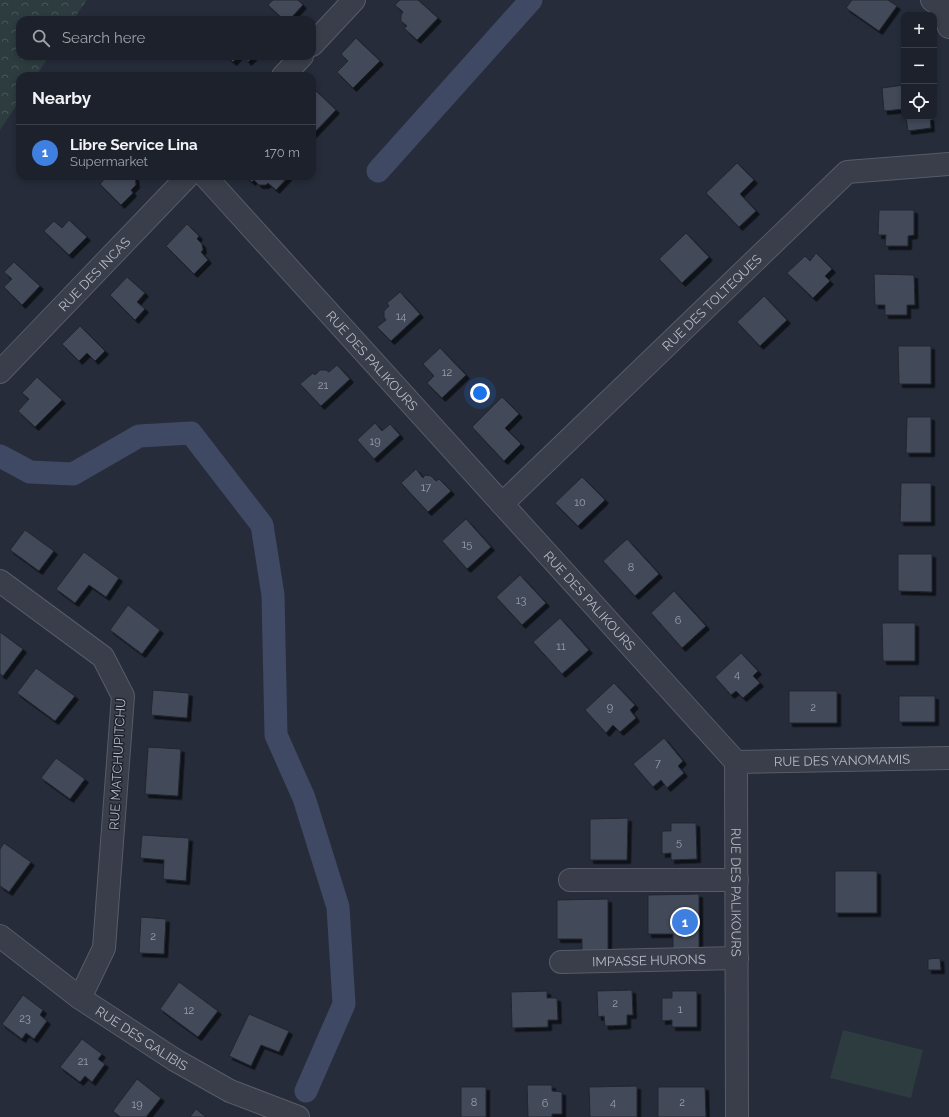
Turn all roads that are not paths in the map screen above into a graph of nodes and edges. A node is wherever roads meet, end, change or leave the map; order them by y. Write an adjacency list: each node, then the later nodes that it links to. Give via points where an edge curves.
1 (354, 0): 4 (street)
2 (932, 0): 3 (street, via 942,7)
3 (949, 27)
4 (316, 41)
5 (298, 60): 6 (street)
6 (287, 72)
7 (949, 164): 11 (street, RUE DES TOLTEQUES, via 847,172)
8 (184, 180): 10 (street, RUE DES INCAS)
9 (209, 180): 11 (street, RUE DES PALIKOURS)
10 (0, 372)
11 (502, 504): 14 (street, RUE DES PALIKOURS)
12 (0, 582): 20 (street, RUE MATCHUPITCHU, via 103,657 123,696 104,948)
13 (949, 758): 14 (street, RUE DES YANOMAMIS)
14 (736, 762): 16 (street, RUE DES PALIKOURS)
15 (570, 880): 16 (street)
16 (737, 880): 18 (street, RUE DES PALIKOURS)
17 (0, 936): 20 (street, RUE DES GALIBIS)
18 (737, 958): 19 (street, IMPASSE HURONS); 22 (street, RUE DES PALIKOURS)
19 (561, 962)
20 (80, 998): 21 (street, RUE DES GALIBIS, via 175,1060 230,1090)
21 (298, 1117)
22 (737, 1117)

